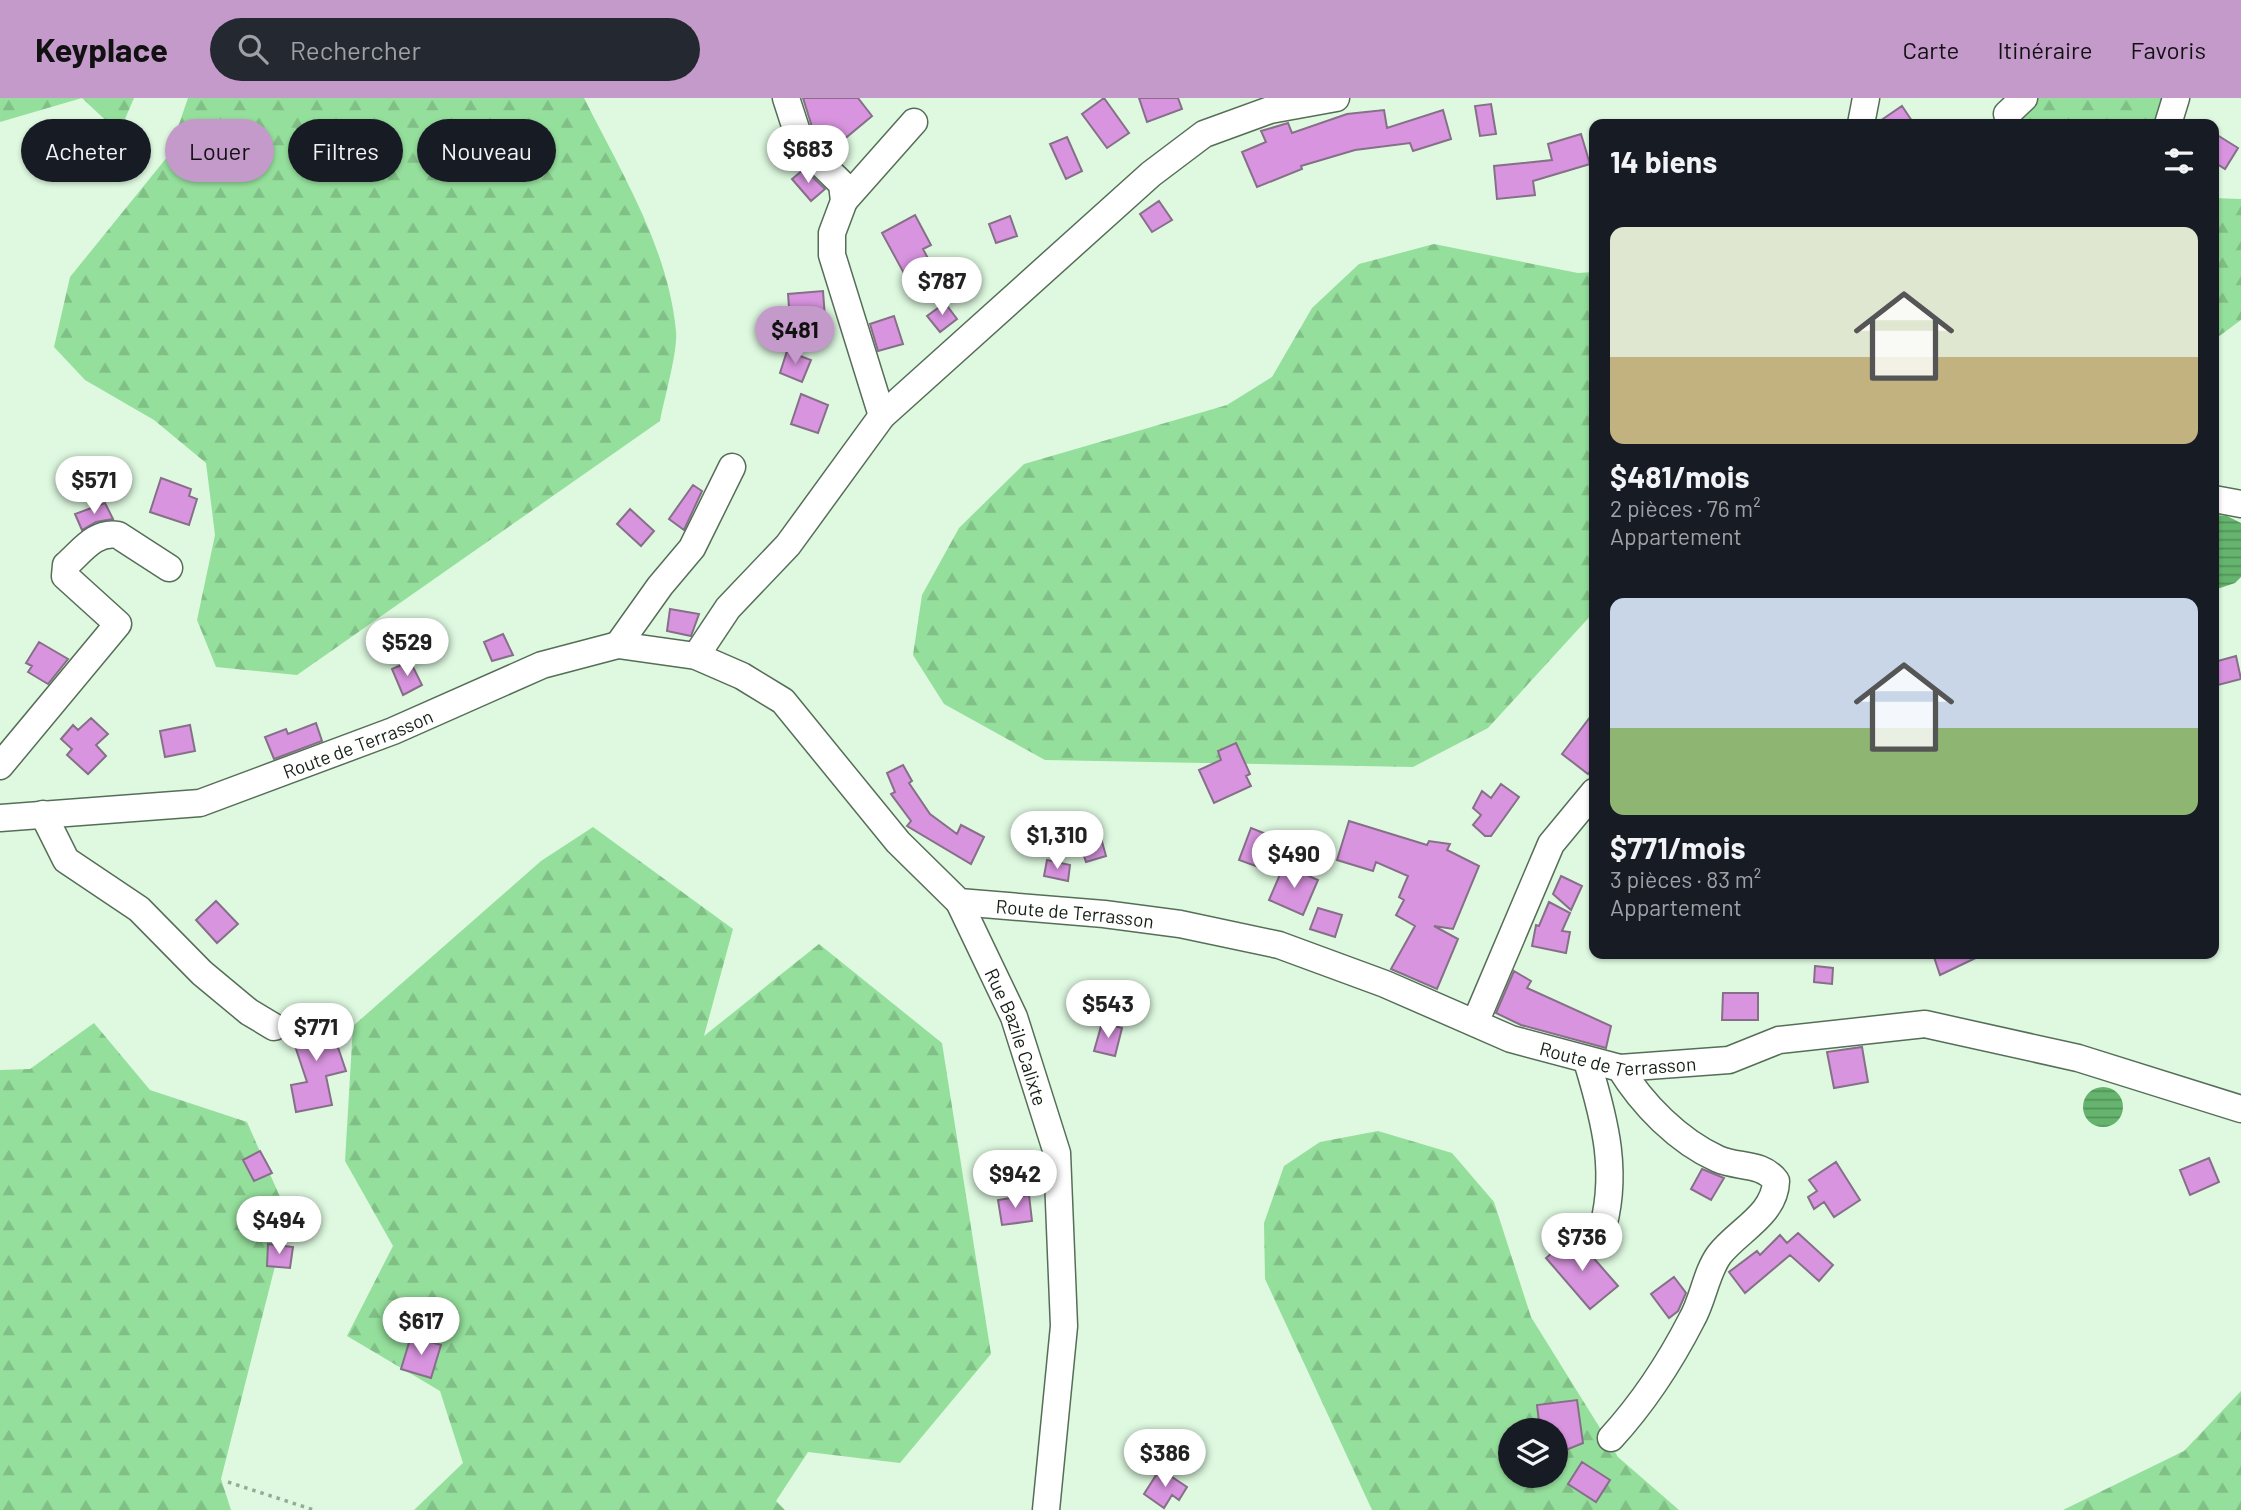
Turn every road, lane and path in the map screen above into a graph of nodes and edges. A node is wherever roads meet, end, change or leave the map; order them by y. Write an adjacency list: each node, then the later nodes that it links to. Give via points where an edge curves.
1 (786, 98): 8 (street, via 798,135 842,184)
2 (1336, 98): 9 (street, via 1269,110 1204,134 1151,174)
3 (1866, 98): 5 (street)
4 (2176, 98): 6 (street)
5 (1862, 119)
6 (2170, 119)
7 (914, 122): 8 (street)
8 (844, 201): 9 (street, via 832,233 832,255)
9 (881, 416): 15 (street, via 788,545 728,608)
10 (732, 467): 14 (street, via 692,548)
11 (2219, 500): 12 (street)
12 (2241, 504)
13 (169, 568): 16 (street, via 118,535 109,534 97,537 66,565 65,576 118,624)
14 (618, 645): 15 (street, Route de Terrasson); 18 (street, Route de Terrasson, via 542,664 393,731 200,803)
15 (696, 656): 20 (street, Route de Terrasson, via 783,701 898,842)
16 (0, 766)
17 (1589, 798): 21 (street, via 1550,844)
18 (43, 814): 19 (street, Route de Terrasson); 22 (street, via 66,860 139,909 226,994)
19 (0, 818)
20 (959, 902): 21 (street, Route de Terrasson, via 1180,924 1279,945); 30 (street, Rue Bazile Calixte, via 1014,1017 1057,1153 1064,1326)
21 (1475, 1023): 23 (street, Route de Terrasson, via 1511,1039)
22 (274, 1027)
23 (1587, 1061): 24 (street, Route de Terrasson); 26 (street, via 1607,1127 1608,1212)
24 (1620, 1068): 25 (street, Route de Terrasson, via 1729,1060 1779,1040 1925,1024 2078,1058); 27 (street, via 1649,1107 1698,1148 1720,1160 1763,1169 1776,1181 1776,1192 1718,1256 1693,1318 1660,1375)
25 (2241, 1109)
26 (1600, 1237)
27 (1611, 1438)
28 (228, 1482): 29 (path)
29 (314, 1510)
30 (1046, 1510)

